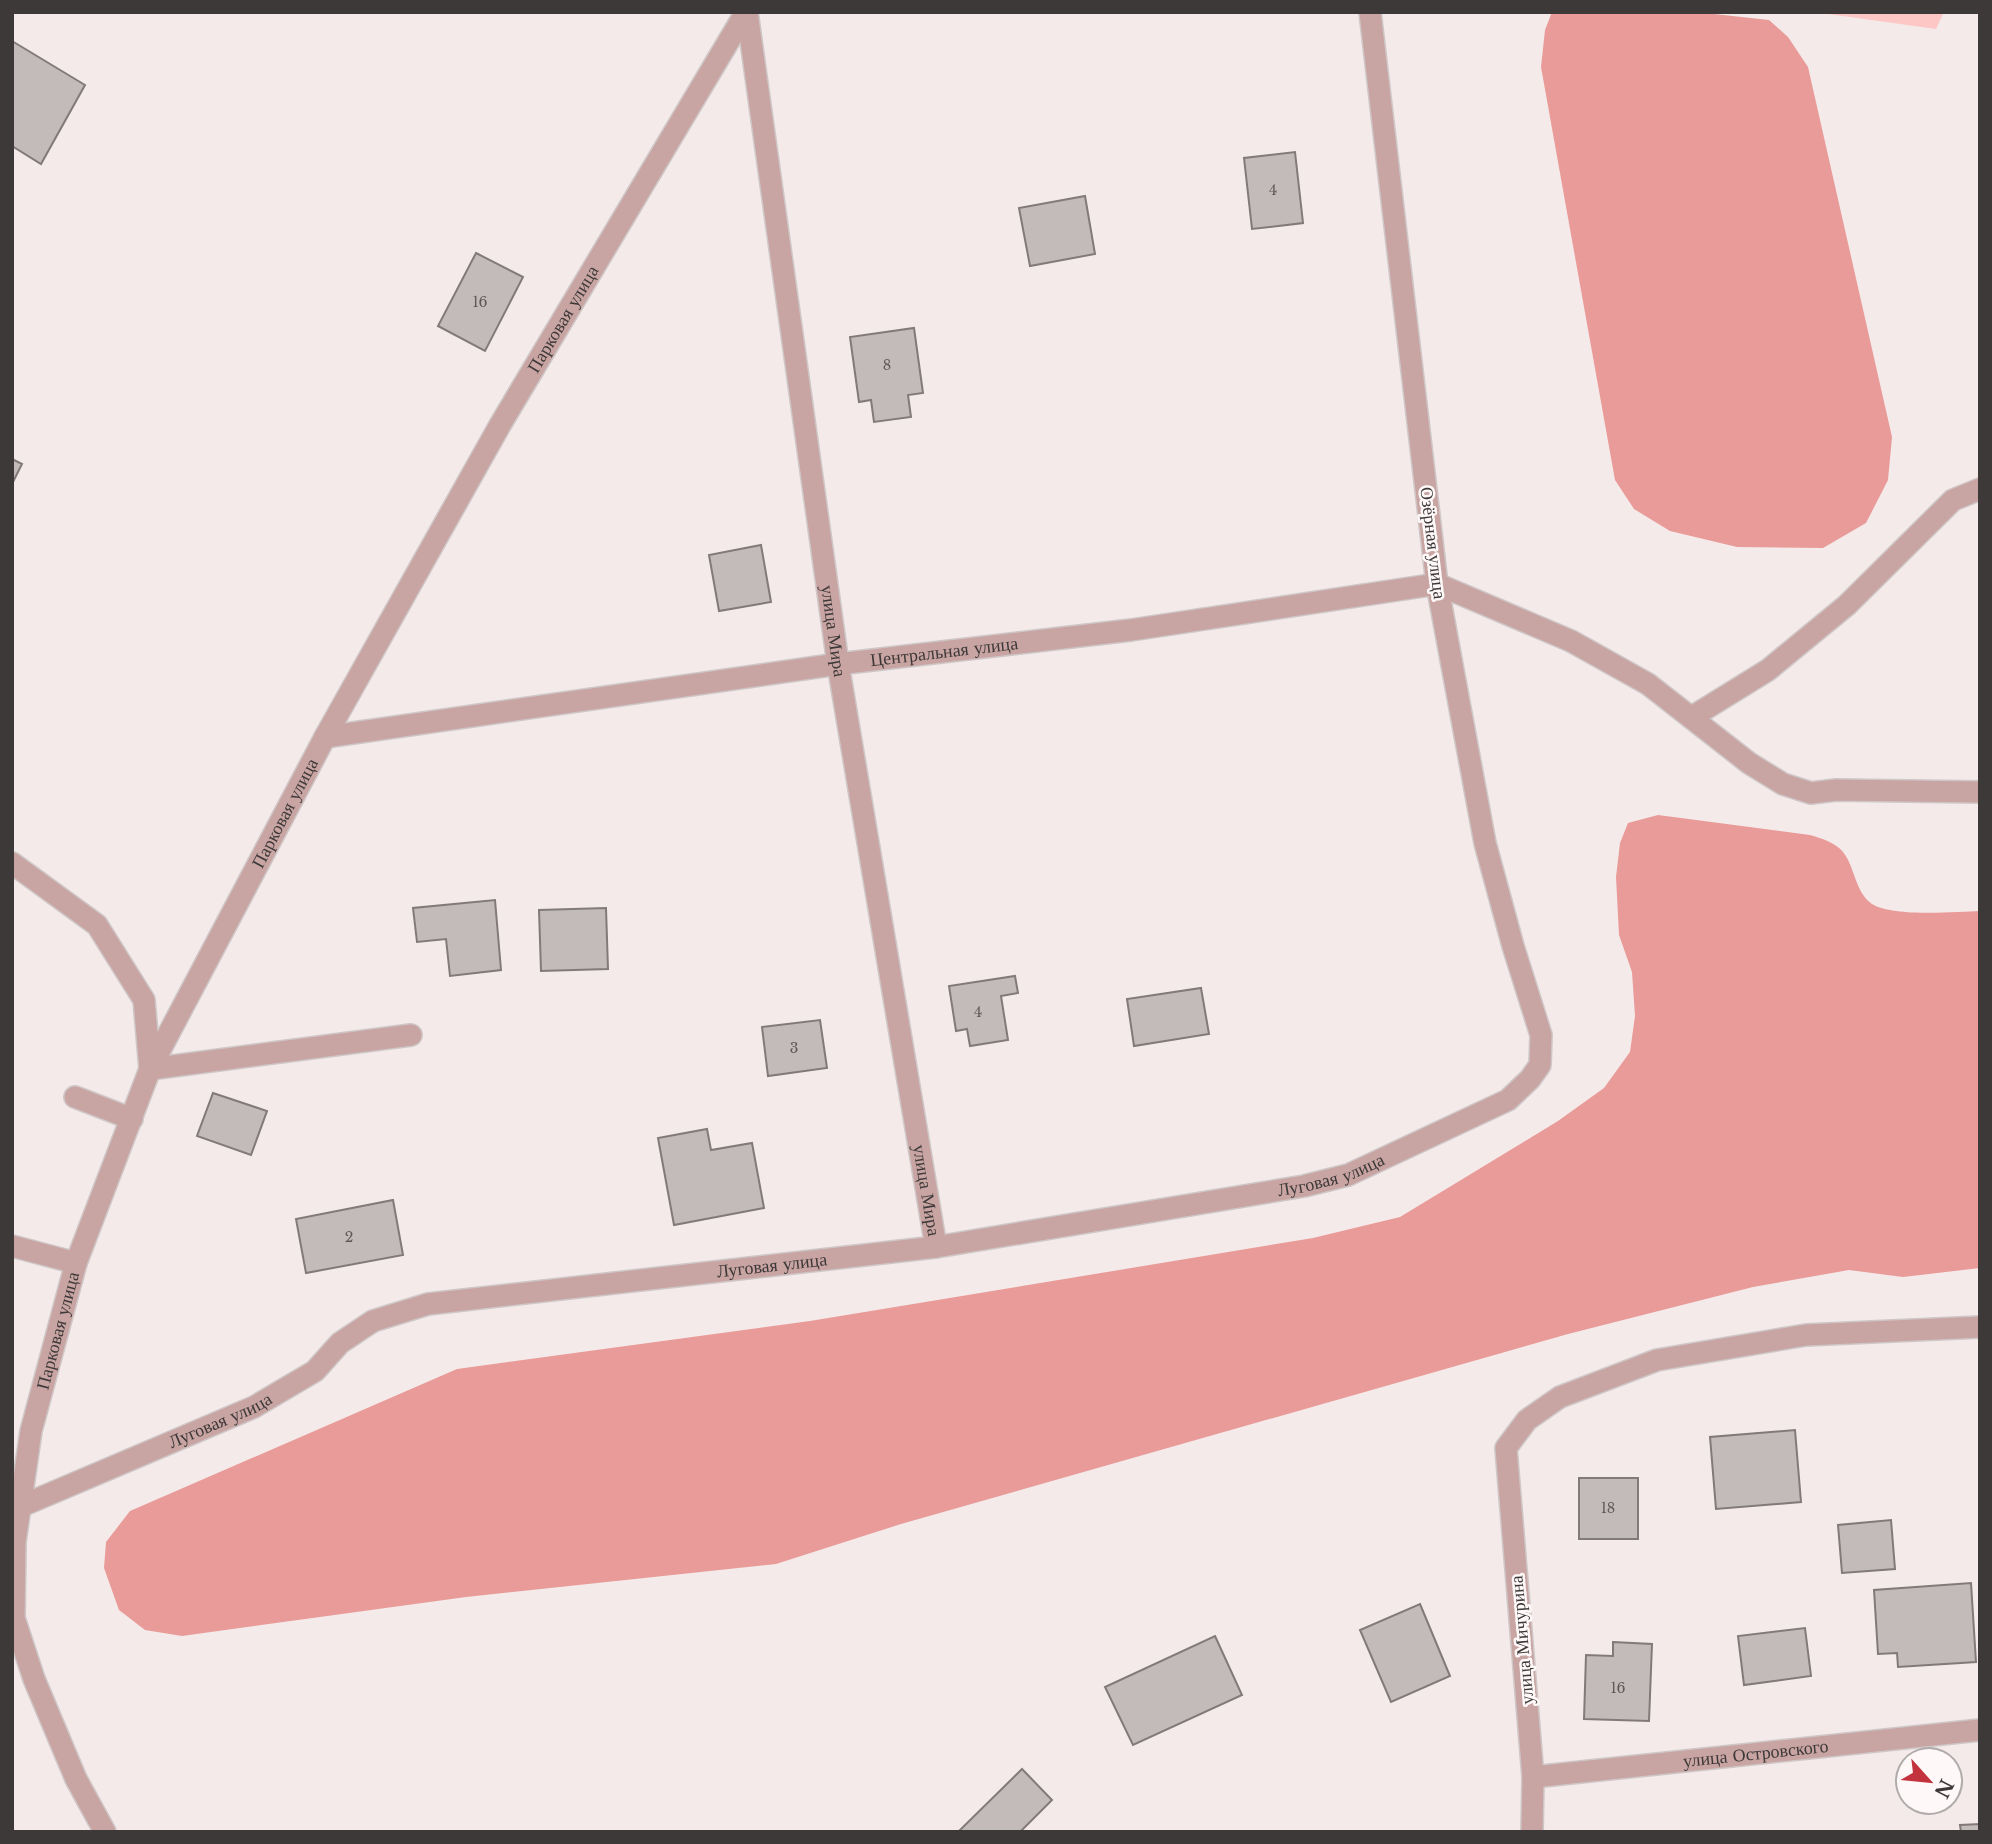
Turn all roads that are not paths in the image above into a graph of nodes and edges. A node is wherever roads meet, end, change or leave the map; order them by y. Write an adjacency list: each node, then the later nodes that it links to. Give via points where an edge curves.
1 (747, 12): 5 (street, улица Мира); 7 (street, Парковая улица, via 500,425)
2 (1370, 12): 4 (street, Озёрная улица)
3 (1980, 489): 6 (street, via 1953,500 1847,605 1768,670)
4 (1437, 584): 5 (street, Центральная улица, via 1131,629); 6 (street, via 1571,641 1648,684); 11 (street, Озёрная улица, via 1485,844 1541,1035)
5 (838, 664): 7 (street, Центральная улица); 16 (street, улица Мира)
6 (1692, 717): 8 (street, via 1749,763 1783,784 1811,793)
7 (325, 737): 12 (street, Парковая улица)
8 (1980, 792)
9 (12, 863): 12 (street, via 97,925 144,1000)
10 (411, 1035): 12 (street)
11 (1540, 1065): 16 (street, Луговая улица, via 1508,1100 1348,1175)
12 (150, 1069): 14 (street, Парковая улица)
13 (75, 1097): 14 (street)
14 (132, 1119): 17 (street, Парковая улица)
15 (12, 1246): 17 (street)
16 (936, 1247): 19 (street, Луговая улица, via 428,1304 373,1321 340,1343 315,1370 254,1407)
17 (76, 1263): 19 (street, Парковая улица, via 31,1432)
18 (1980, 1327): 22 (street, улица Мичурина, via 1806,1335 1657,1360 1560,1397 1527,1420 1506,1448)
19 (19, 1507): 20 (street, Парковая улица)
20 (14, 1542): 23 (street, Парковая улица, via 14,1618 76,1779)
21 (1980, 1730): 22 (street, улица Островского)
22 (1533, 1777): 24 (street, улица Мичурина)
23 (105, 1832)
24 (1532, 1832)

